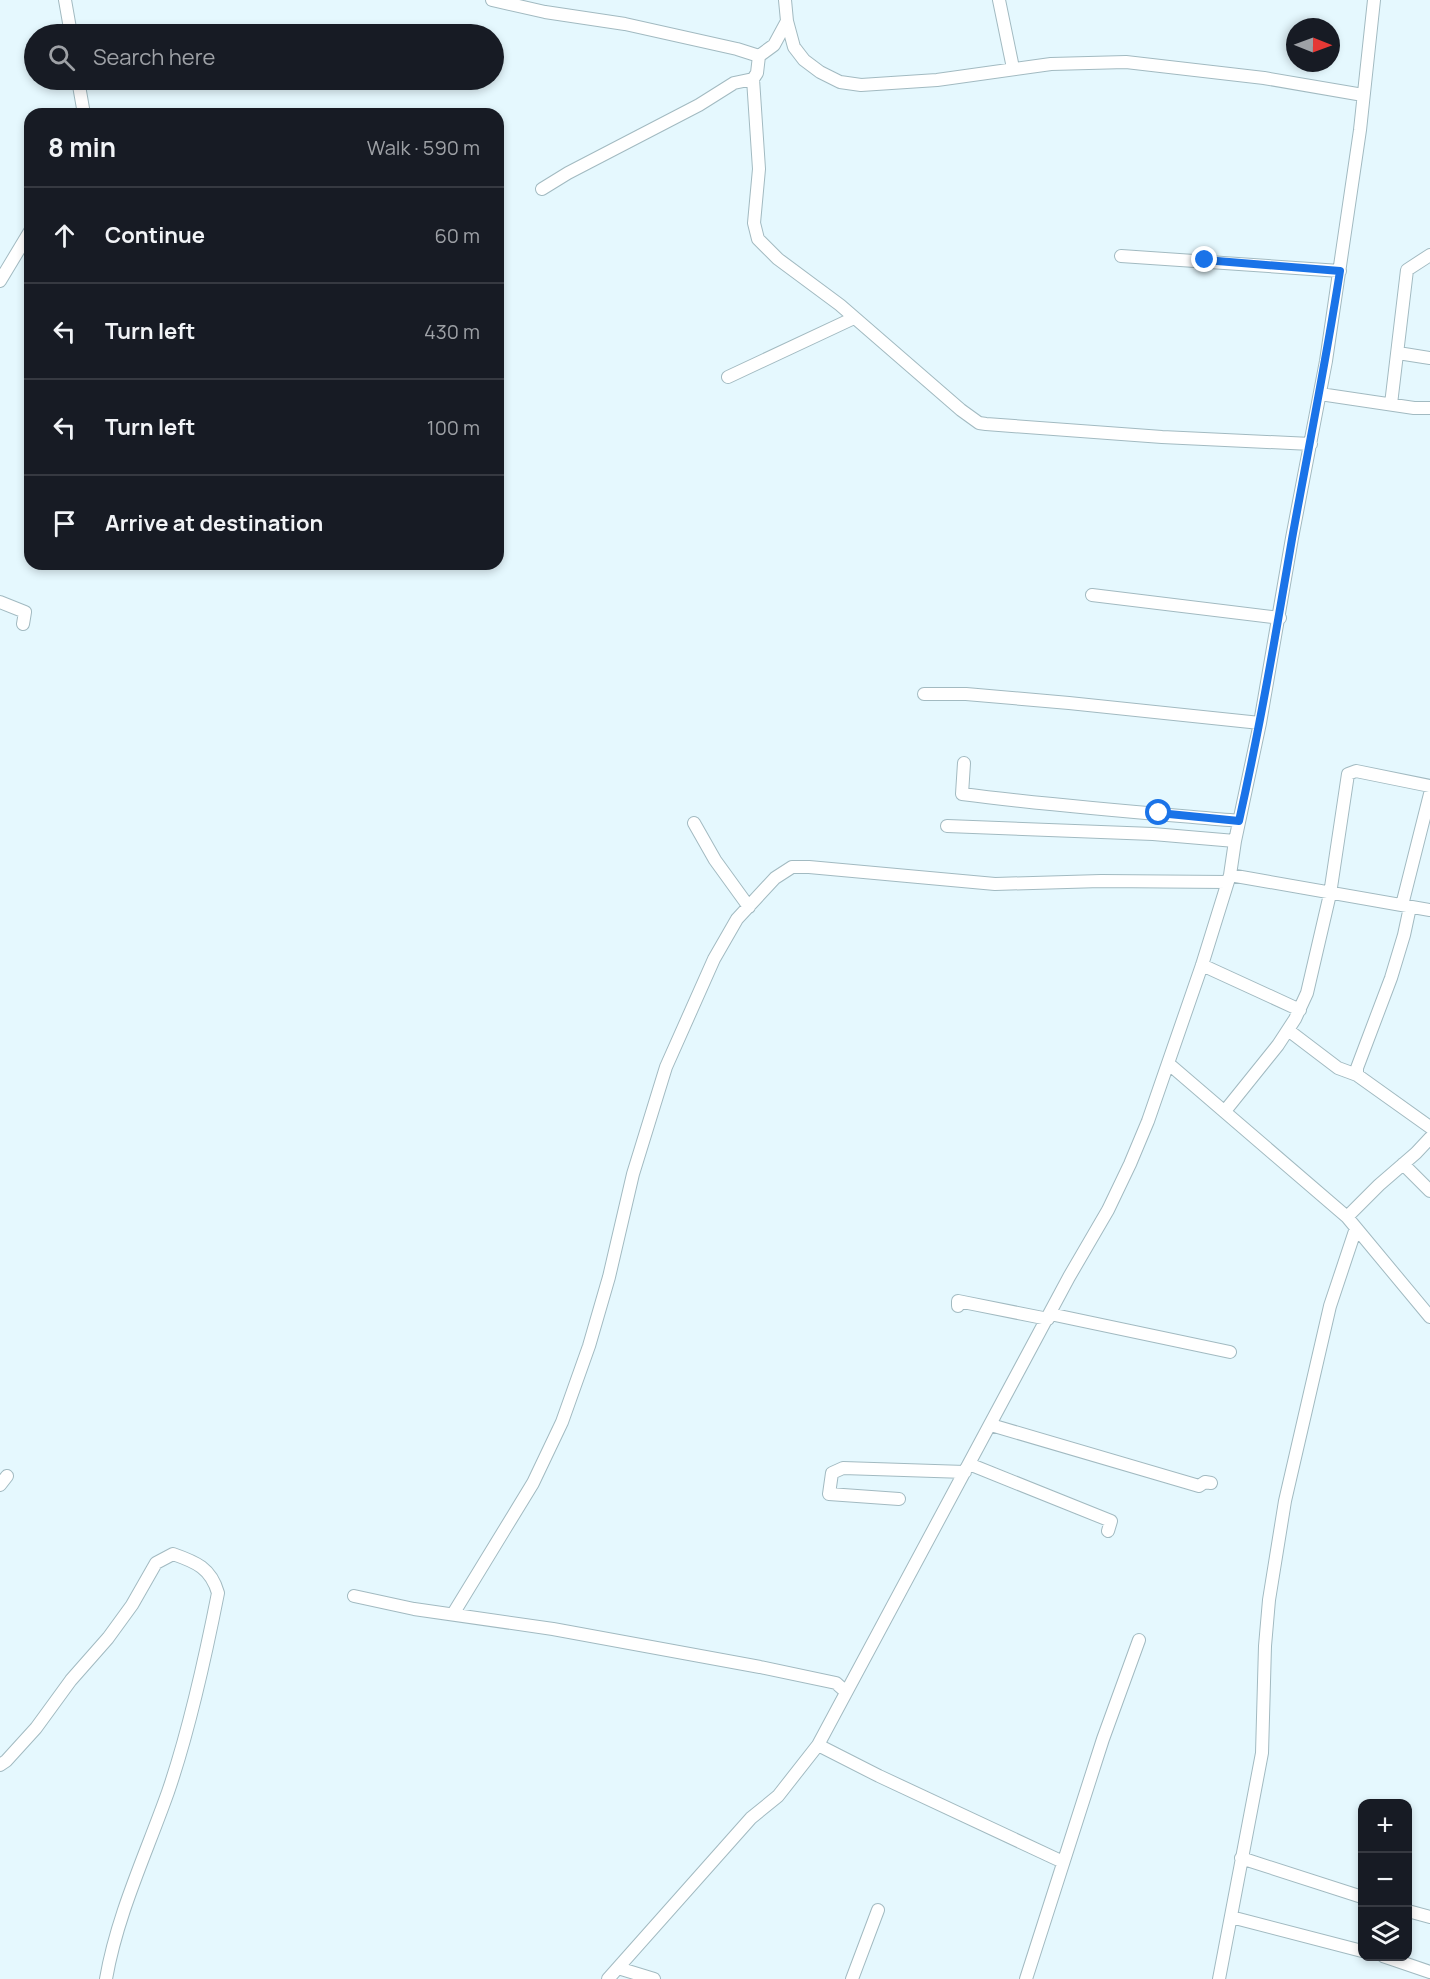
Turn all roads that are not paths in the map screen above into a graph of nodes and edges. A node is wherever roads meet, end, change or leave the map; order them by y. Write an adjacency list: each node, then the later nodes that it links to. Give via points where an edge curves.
1 (65, 0): 7 (street)
2 (492, 0): 8 (street, via 625,24)
3 (785, 0): 6 (street)
4 (999, 0): 9 (street)
5 (1374, 0): 12 (street)
6 (787, 21): 8 (street, via 774,45); 9 (street, via 794,46 804,60 840,82 861,85 937,80)
7 (70, 24)
8 (759, 56): 10 (street)
9 (1013, 68): 12 (street, via 1126,62 1264,78)
10 (753, 79): 14 (street, via 734,83); 20 (street, via 759,169 754,223 758,239)
11 (80, 90): 13 (street)
12 (1363, 95): 18 (street)
13 (83, 108)
14 (542, 189)
15 (24, 241): 19 (street)
16 (1430, 255): 21 (street, via 1407,270)
17 (1121, 256): 18 (street)
18 (1340, 271): 24 (street)
19 (0, 281)
20 (854, 318): 23 (street); 27 (street, via 979,423)
21 (1398, 353): 22 (street); 25 (street)
22 (1430, 358)
23 (728, 377)
24 (1320, 394): 25 (street); 27 (street)
25 (1391, 404): 26 (street)
26 (1430, 408)
27 (1311, 444): 30 (street)
28 (1092, 595): 30 (street)
29 (0, 602): 31 (street, via 25,612)
30 (1280, 618): 33 (street)
31 (23, 624)
32 (924, 694): 33 (street, via 1059,702)
33 (1260, 723): 37 (street)
34 (964, 763): 37 (street, via 962,794)
35 (1430, 786): 42 (street, via 1356,771 1348,774)
36 (1430, 794): 43 (street)
37 (1239, 821): 40 (street)
38 (693, 823): 44 (street)
39 (947, 826): 40 (street)
40 (1235, 841): 41 (street)
41 (1228, 878): 42 (street); 44 (street, via 995,884 792,867 775,878); 46 (street)
42 (1330, 894): 43 (street); 47 (street)
43 (1406, 906): 45 (street); 50 (street, via 1397,958)
44 (749, 907): 68 (street, via 737,919 714,959 666,1067 633,1174 602,1300 562,1422 533,1483)
45 (1430, 910)
46 (1202, 965): 47 (street); 49 (street)
47 (1300, 1010): 48 (street)
48 (1288, 1030): 50 (street, via 1338,1068); 51 (street)
49 (1169, 1064): 51 (street); 59 (street, via 1130,1164)
50 (1357, 1075): 52 (street)
51 (1225, 1111): 56 (street)
52 (1430, 1127)
53 (1430, 1138): 54 (street)
54 (1402, 1164): 55 (street); 56 (street)
55 (1430, 1191)
56 (1347, 1217): 57 (street)
57 (1356, 1228): 60 (street); 73 (street, via 1330,1306 1285,1501 1269,1600 1262,1753)
58 (958, 1306): 59 (street, via 958,1301)
59 (1049, 1317): 61 (street); 62 (street)
60 (1430, 1317)
61 (1230, 1352)
62 (991, 1425): 63 (street); 64 (street, via 1199,1486)
63 (967, 1468): 65 (street, via 843,1468 832,1473 829,1494); 66 (street, via 1111,1521); 70 (street)
64 (1211, 1483)
65 (899, 1499)
66 (1108, 1531)
67 (354, 1596): 68 (street)
68 (453, 1614): 70 (street, via 760,1666 836,1683)
69 (1139, 1640): 74 (street)
70 (846, 1692): 71 (street)
71 (818, 1745): 74 (street); 82 (street, via 778,1796 751,1818)
72 (0, 1765): 84 (street, via 36,1728 108,1638 156,1563 173,1554 197,1562 214,1580 218,1593 190,1716 169,1788 125,1906)
73 (1241, 1858): 75 (street); 78 (street)
74 (1063, 1862): 88 (street)
75 (1358, 1896)
76 (878, 1910): 87 (street)
77 (1412, 1912): 79 (street)
78 (1231, 1917): 80 (street); 89 (street)
79 (1430, 1917)
80 (1358, 1950)
81 (1398, 1961): 83 (street)
82 (618, 1968): 85 (street); 86 (street)
83 (1430, 1972)
84 (106, 1979)
85 (608, 1979)
86 (654, 1979)
87 (852, 1979)
88 (1026, 1979)
89 (1218, 1979)

